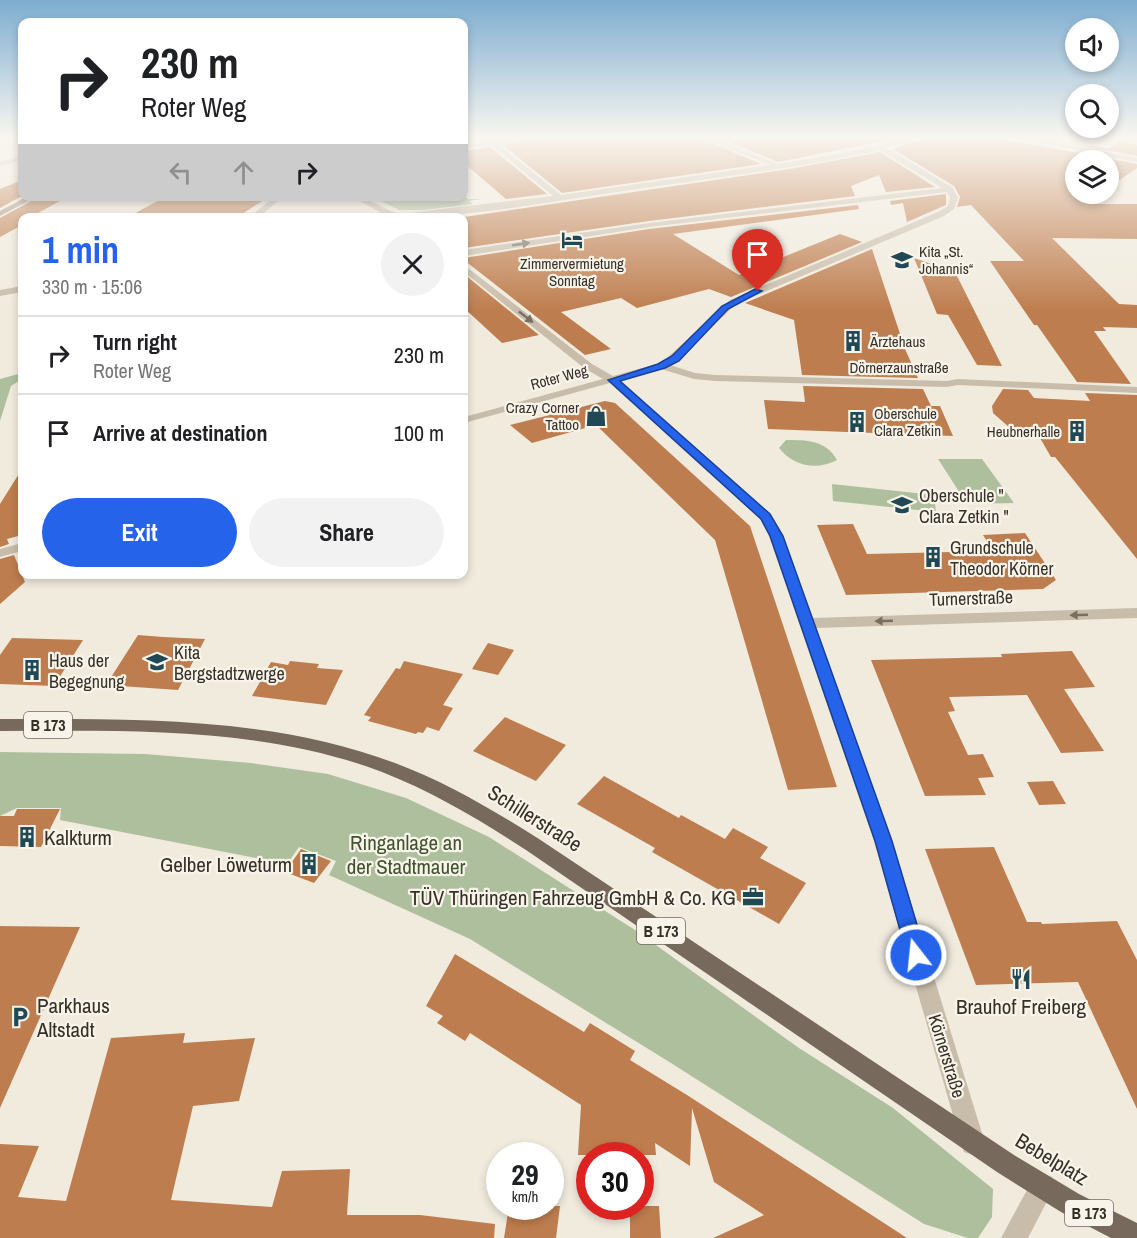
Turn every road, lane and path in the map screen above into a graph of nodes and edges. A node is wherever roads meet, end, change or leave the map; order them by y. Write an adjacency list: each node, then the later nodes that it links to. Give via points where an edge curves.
1 (556, 195): 5 (street)
2 (582, 195): 5 (street)
3 (895, 195): 13 (street, one-way to 3)
4 (952, 195): 17 (street, Roter Weg, via 953,203 941,214 733,302 676,358)
5 (560, 198): 11 (street)
6 (25, 201): 12 (street)
7 (274, 201): 9 (street)
8 (363, 201): 10 (street)
9 (259, 213)
10 (384, 213)
11 (432, 213)
12 (0, 214)
13 (468, 252)
14 (468, 271): 18 (street, Körnerstraße, one-way to 18, via 588,366)
15 (18, 290): 16 (street)
16 (0, 293)
17 (661, 366): 18 (street, Roter Weg); 19 (street, Dörnerzaunstraße, via 715,378)
18 (613, 380): 20 (street, Roter Weg); 24 (street, Körnerstraße, via 765,517 776,536)
19 (1137, 390)
20 (468, 419)
21 (18, 548): 22 (street)
22 (0, 553)
23 (1137, 613): 24 (street, Turnerstraße, one-way to 24)
24 (806, 623): 26 (street, Körnerstraße, via 883,841)
25 (0, 725): 26 (main road, Schillerstraße / B 173, via 185,729 260,736 322,747 387,767 441,791 518,835)
26 (973, 1143): 27 (main road, Bebelplatz / B 173)
27 (1043, 1186): 28 (main road, Bebelplatz / B 173); 29 (street)
28 (1137, 1237)
29 (1014, 1238)

